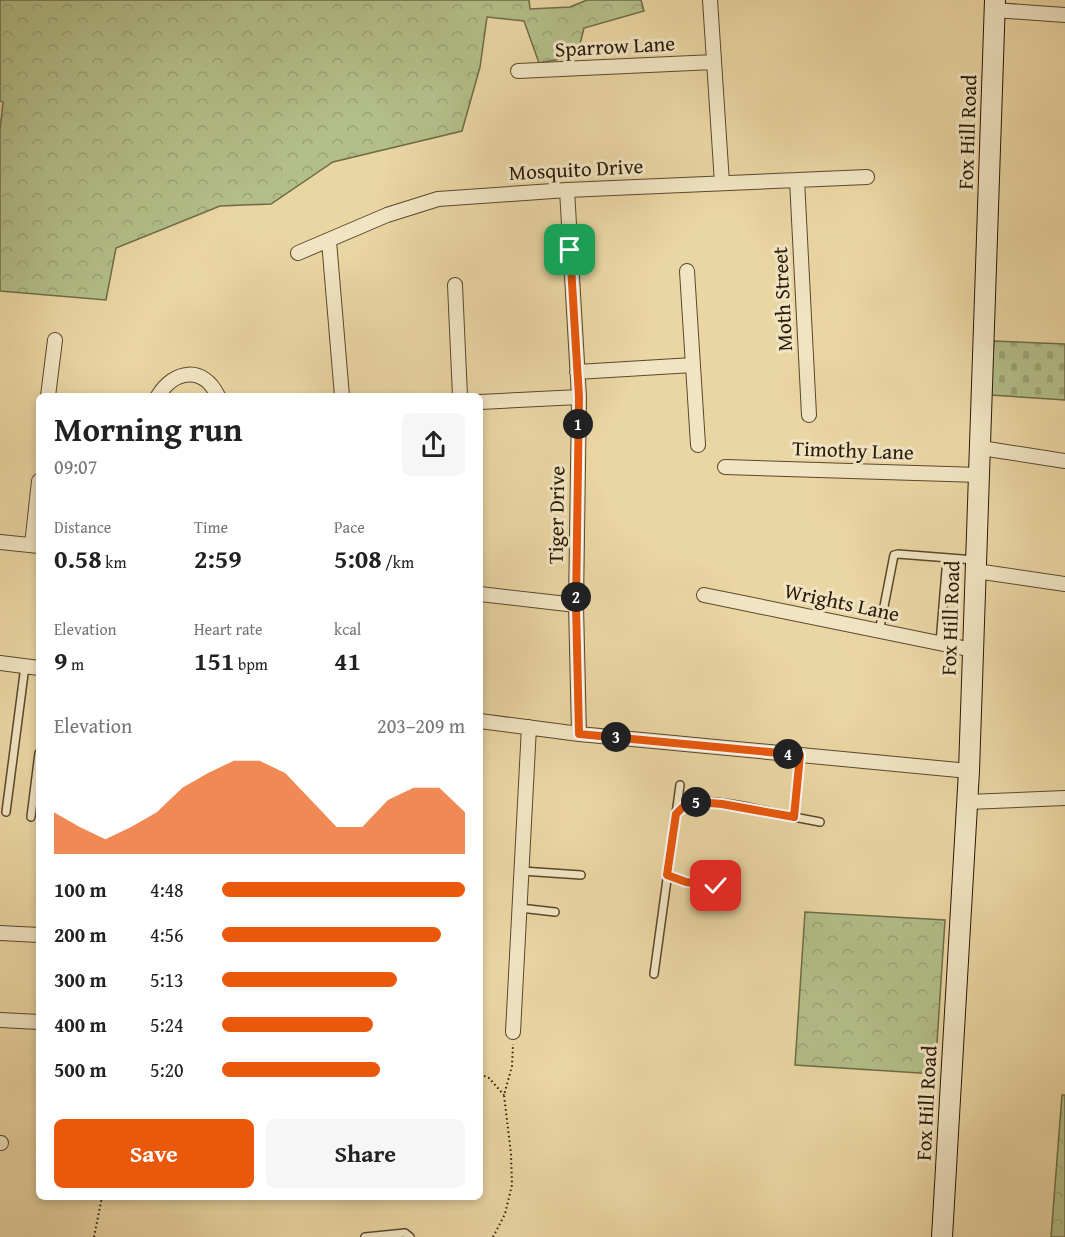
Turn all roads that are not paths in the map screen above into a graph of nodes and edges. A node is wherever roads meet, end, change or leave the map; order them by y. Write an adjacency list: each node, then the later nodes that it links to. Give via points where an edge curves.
1 (710, 0): 4 (street)
2 (995, 5): 3 (street); 26 (main road, Fox Hill Road)
3 (1065, 15)
4 (714, 62): 5 (street, Sparrow Lane); 8 (street)
5 (518, 71)
6 (867, 177): 7 (street, Mosquito Drive)
7 (797, 180): 8 (street, Mosquito Drive); 24 (street, Moth Street)
8 (722, 183): 9 (street, Mosquito Drive)
9 (567, 190): 10 (street, Mosquito Drive, via 438,199 387,215); 16 (street, Tiger Drive)
10 (329, 241): 11 (street, Mosquito Drive); 20 (street)
11 (298, 253)
12 (687, 271): 15 (street)
13 (455, 285): 21 (street)
14 (55, 340): 17 (street)
15 (693, 365): 16 (street); 25 (street)
16 (577, 372): 22 (street, Tiger Drive)
17 (48, 393)
18 (160, 393): 19 (street, via 172,379 191,374 213,386)
19 (216, 393)
20 (342, 393)
21 (460, 393)
22 (579, 397): 23 (street); 38 (street, Tiger Drive)
23 (483, 402)
24 (809, 415)
25 (698, 445)
26 (981, 448): 27 (street); 29 (main road, Fox Hill Road)
27 (1065, 461)
28 (725, 467): 29 (street, Timothy Lane)
29 (980, 475): 34 (main road, Fox Hill Road)
30 (36, 529): 32 (street)
31 (0, 542): 32 (street)
32 (35, 545)
33 (947, 558): 34 (lane); 39 (lane, via 894,555); 40 (lane)
34 (976, 566): 35 (street); 41 (main road, Fox Hill Road)
35 (1065, 584)
36 (483, 594): 38 (street)
37 (704, 595): 39 (street, Wrights Lane)
38 (576, 605): 46 (street, Tiger Drive)
39 (879, 632): 40 (street, Wrights Lane)
40 (940, 643): 41 (street, Wrights Lane)
41 (973, 650): 48 (main road, Fox Hill Road)
42 (0, 663): 43 (street)
43 (32, 667): 53 (lane)
44 (483, 721): 45 (street)
45 (529, 727): 46 (street); 58 (street)
46 (579, 734): 47 (street)
47 (800, 755): 48 (street); 56 (lane)
48 (969, 771): 52 (main road, Fox Hill Road)
49 (36, 777): 55 (lane)
50 (680, 785): 54 (lane)
51 (1065, 798): 52 (street)
52 (967, 802): 72 (main road, Fox Hill Road)
53 (6, 812)
54 (676, 814): 56 (lane, via 685,805 697,802); 60 (lane)
55 (31, 816)
56 (794, 817): 57 (lane)
57 (820, 822)
58 (522, 871): 59 (lane); 62 (street)
59 (581, 875)
60 (667, 875): 61 (lane, via 716,886); 66 (lane)
61 (728, 904)
62 (520, 908): 63 (lane); 69 (street)
63 (555, 912)
64 (0, 933): 65 (street)
65 (36, 935)
66 (654, 974)
67 (0, 1020): 68 (street)
68 (36, 1022)
69 (513, 1032)
70 (365, 1237): 71 (lane, via 405,1233)
71 (410, 1237)
72 (942, 1237)

